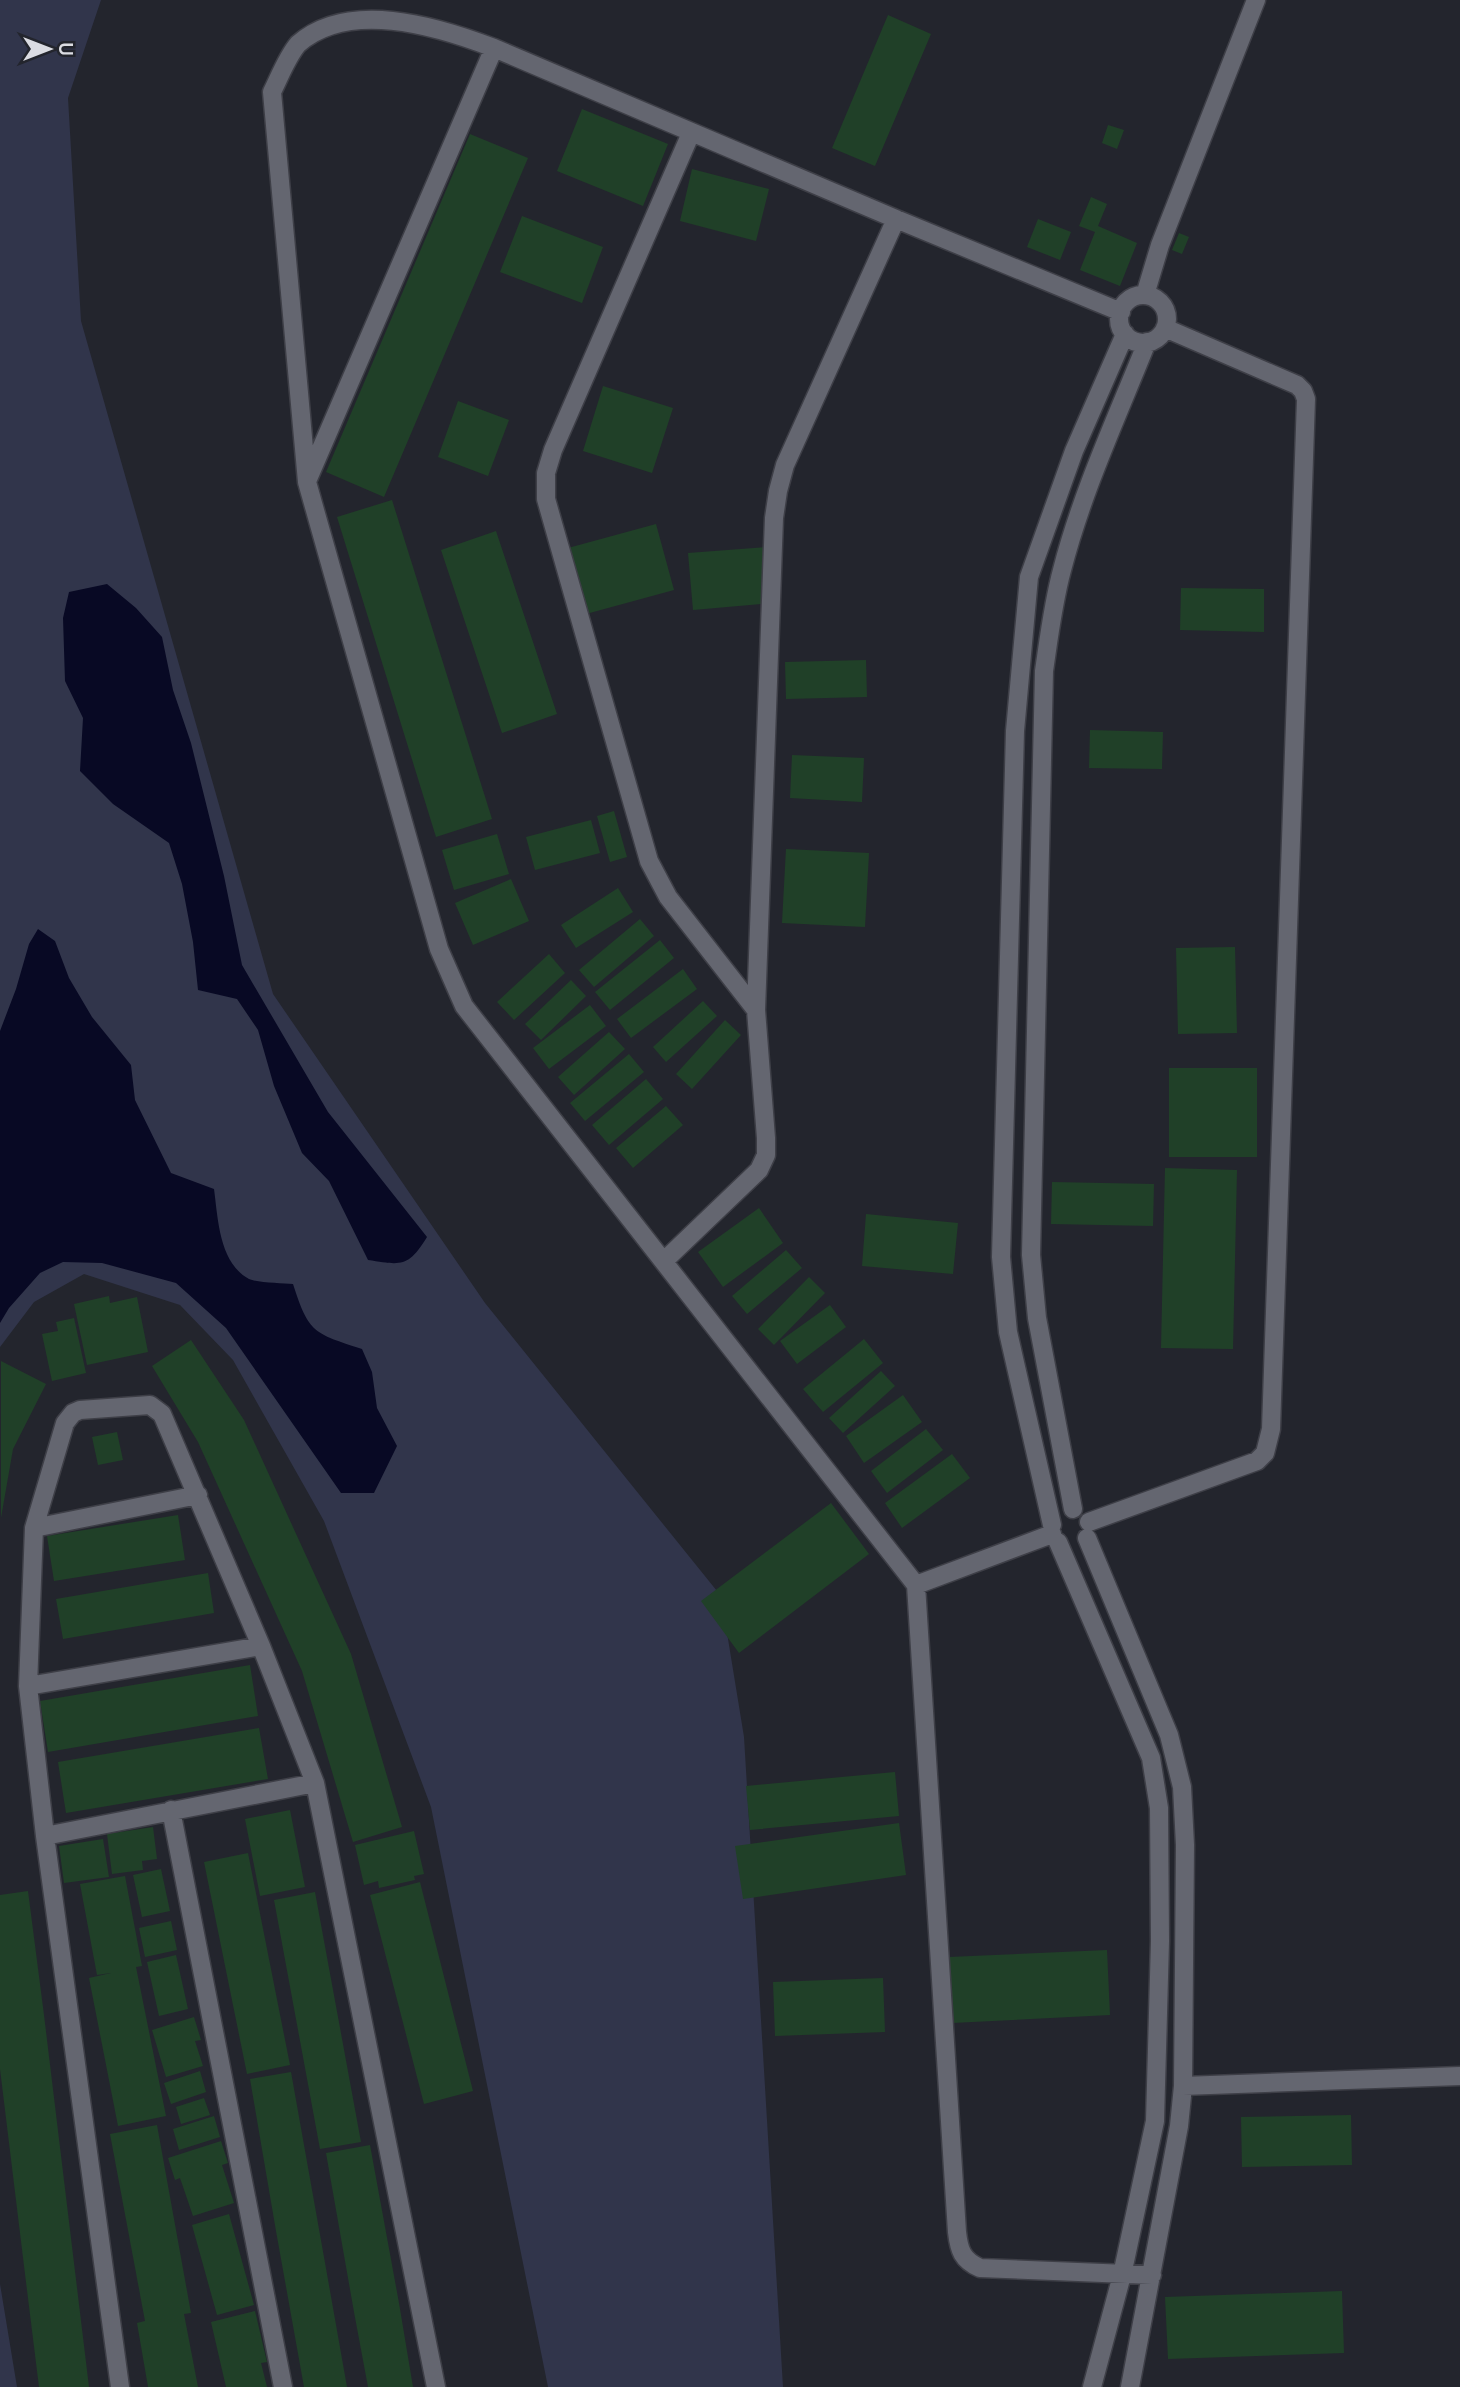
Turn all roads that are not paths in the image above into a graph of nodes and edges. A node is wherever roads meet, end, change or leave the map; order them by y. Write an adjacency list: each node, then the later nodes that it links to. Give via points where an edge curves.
1 (1256, 0): 5 (street)
2 (494, 48): 3 (street); 10 (street); 10 (street, via 382,10 356,11 318,23 297,44 272,92)
3 (691, 132): 4 (street); 13 (street, via 553,450 546,473 546,499 649,861 668,897)
4 (896, 219): 6 (street); 13 (street, via 785,466 778,491)
5 (1144, 295): 6 (street, via 1128,301); 7 (street, via 1166,310)
6 (1121, 312): 8 (street)
7 (1165, 328): 9 (street); 18 (street, via 1297,385 1306,399 1271,1429 1265,1453 1257,1461)
8 (1125, 334): 9 (street, via 1132,341); 11 (street, via 1074,451 1029,577 1015,731)
9 (1147, 342): 12 (street, via 1080,511 1052,611 1044,671)
10 (307, 482): 14 (street, via 439,949 464,1006)
11 (1010, 941): 12 (street); 19 (street, via 1002,1256 1009,1332)
12 (1038, 943): 16 (street, via 1031,1255 1037,1318)
13 (757, 1010): 14 (street, via 765,1155 759,1170)
14 (664, 1261): 20 (street)
15 (198, 1495): 17 (street); 17 (street, via 162,1413 150,1405 80,1410 65,1423); 21 (street)
16 (1073, 1509): 18 (street, via 1083,1513); 19 (street, via 1056,1515)
17 (34, 1528): 22 (street)
18 (1088, 1530): 19 (street, via 1083,1543 1070,1547); 27 (street, via 1169,1735 1182,1787)
19 (1054, 1534): 20 (street); 28 (street, via 1151,1758 1159,1808 1155,2121)
20 (916, 1585): 28 (street, via 961,2254 980,2268)
21 (261, 1646): 22 (street); 23 (street)
22 (28, 1686): 25 (street)
23 (316, 1783): 24 (street); 32 (street)
24 (171, 1810): 25 (street); 31 (street)
25 (45, 1836): 30 (street)
26 (1460, 2076): 27 (street)
27 (1183, 2086): 29 (street)
28 (1122, 2274): 29 (street); 33 (street)
29 (1152, 2275): 34 (street)
30 (120, 2387)
31 (283, 2387)
32 (436, 2387)
33 (1092, 2387)
34 (1130, 2387)

